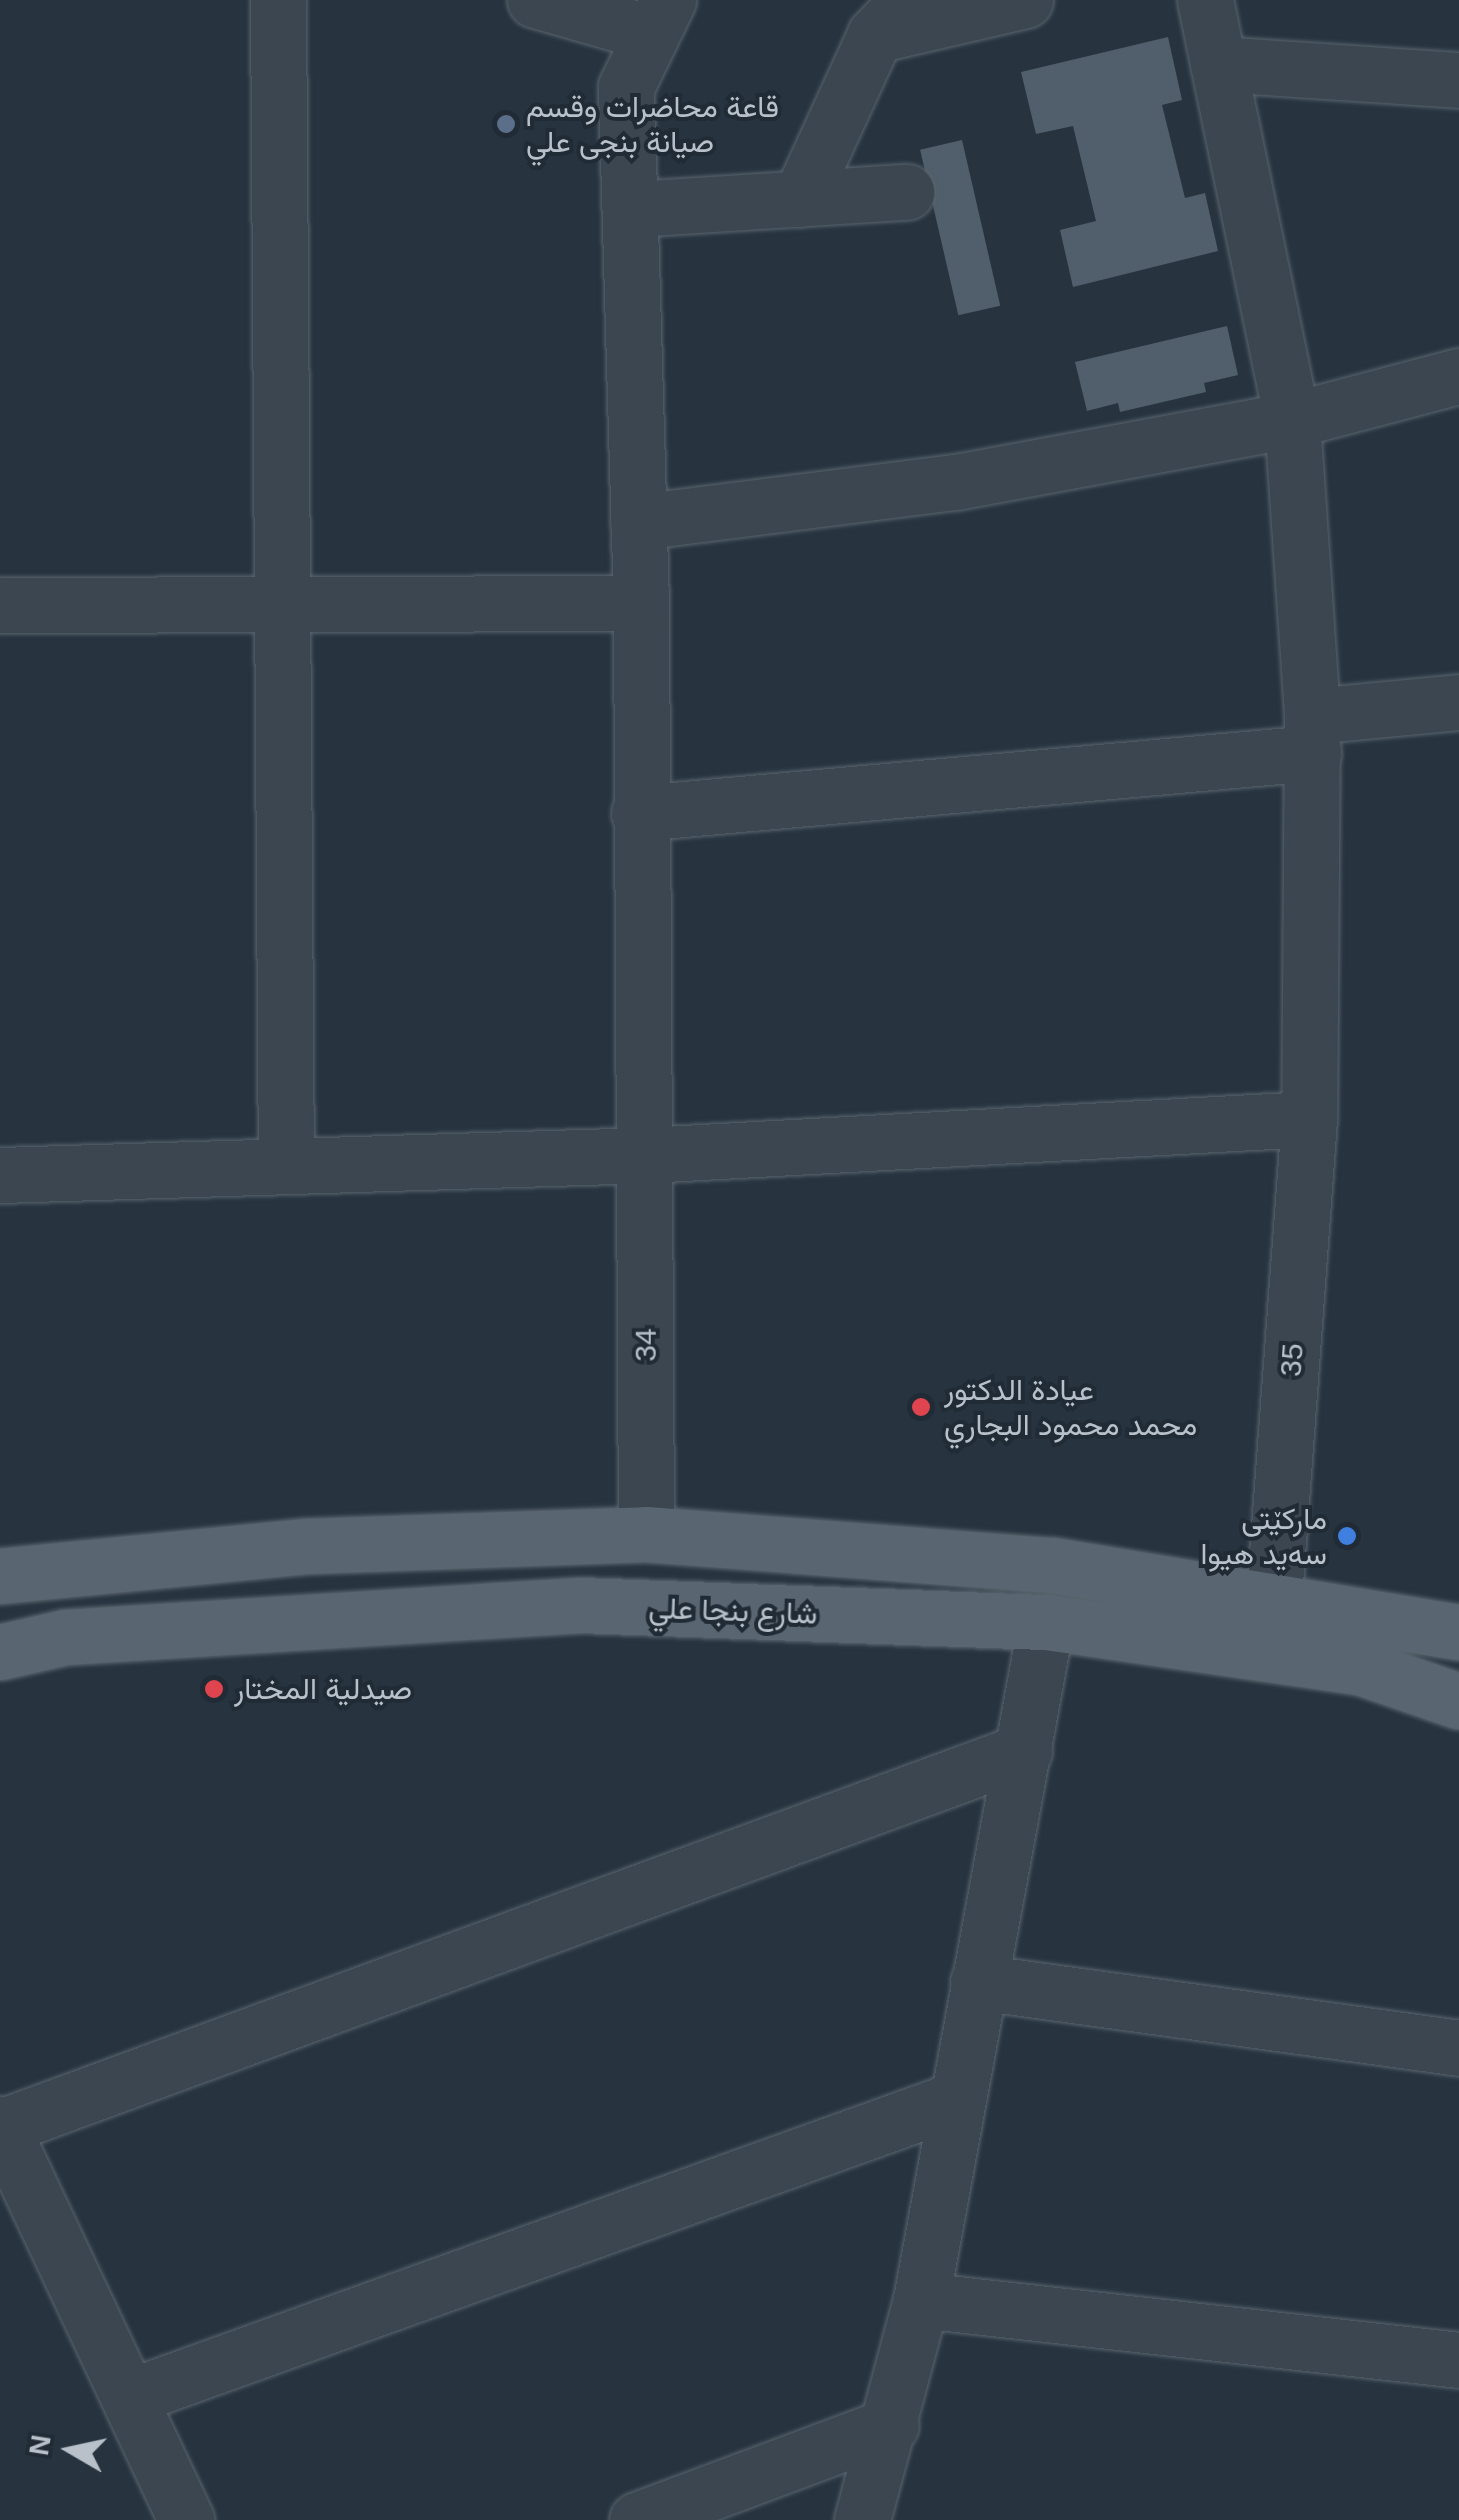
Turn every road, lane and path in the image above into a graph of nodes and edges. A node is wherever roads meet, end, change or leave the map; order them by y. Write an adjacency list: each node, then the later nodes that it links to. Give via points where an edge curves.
1 (278, 0): 17 (street)
2 (535, 0): 5 (street)
3 (1025, 0): 6 (street)
4 (1205, 0): 7 (street, 35)
5 (659, 16): 11 (street, 34, via 626,88)
6 (891, 18): 10 (street)
7 (1218, 64): 8 (street); 13 (street, 35)
8 (1459, 80)
9 (906, 192): 10 (street)
10 (800, 198): 11 (street)
11 (633, 209): 14 (street, 34)
12 (1459, 376): 13 (street)
13 (1292, 420): 14 (street, via 956,482); 19 (street, 35)
14 (638, 522): 15 (street, 34)
15 (641, 603): 17 (street); 20 (street, 34)
16 (0, 605): 17 (street)
17 (278, 605): 23 (street)
18 (1459, 702): 19 (street)
19 (1313, 734): 20 (street); 21 (street, 35)
20 (640, 814): 22 (street, 34)
21 (1309, 1120): 22 (street); 27 (street, 35)
22 (646, 1156): 23 (street); 25 (street, 34)
23 (286, 1161): 24 (street)
24 (0, 1176)
25 (646, 1534): 26 (main road, via 306,1546); 27 (main road, via 1053,1564)
26 (0, 1576)
27 (1274, 1600): 29 (main road)
28 (1046, 1622): 30 (main road, شارع بنجا علي, via 580,1606 65,1637); 31 (main road, شارع بنجا علي, via 1360,1667); 32 (street)
29 (1459, 1632)
30 (0, 1652)
31 (1459, 1701)
32 (1024, 1751): 33 (street); 36 (street)
33 (978, 1982): 34 (street); 35 (street)
34 (1459, 2048)
35 (955, 2100): 37 (street); 39 (street)
36 (1, 2125): 39 (street)
37 (920, 2300): 38 (street); 40 (street)
38 (1459, 2360)
39 (129, 2397): 41 (street)
40 (892, 2425): 42 (street); 43 (street)
41 (186, 2520)
42 (637, 2520)
43 (862, 2520)

